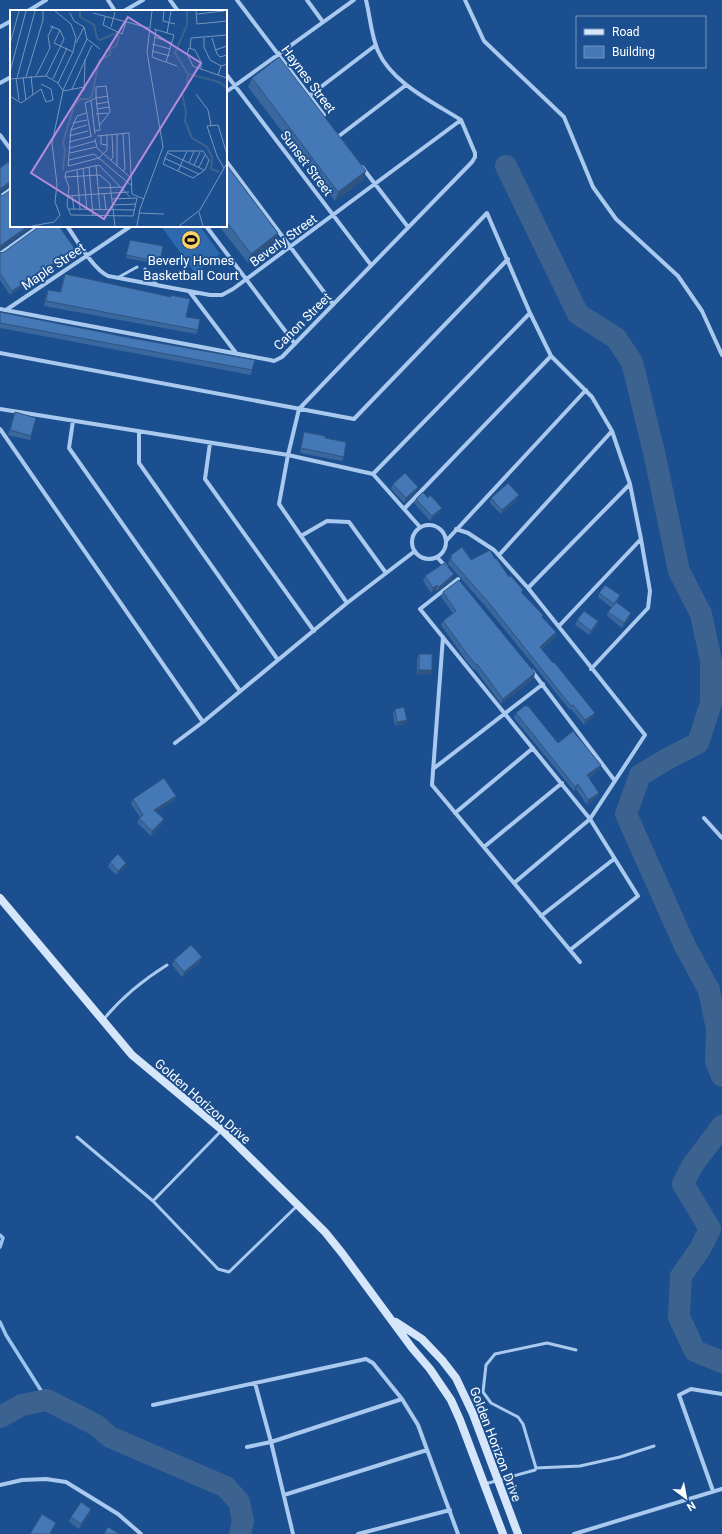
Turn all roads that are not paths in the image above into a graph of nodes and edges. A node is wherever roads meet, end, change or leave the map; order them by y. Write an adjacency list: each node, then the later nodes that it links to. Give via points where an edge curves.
1 (46, 0): 10 (street)
2 (108, 0): 11 (street)
3 (143, 0): 12 (street)
4 (170, 0): 13 (street)
5 (237, 0): 18 (street, Haynes Street)
6 (307, 0): 15 (street)
7 (354, 0): 15 (street)
8 (366, 0): 17 (street)
9 (465, 0): 62 (street, via 484,41 564,117 593,187 616,219 678,276 702,311)
10 (30, 10)
11 (114, 10)
12 (126, 10)
13 (177, 10)
14 (10, 22): 16 (street)
15 (324, 22): 18 (street)
16 (0, 27)
17 (376, 45): 22 (street, via 387,66); 25 (street)
18 (278, 55): 23 (street); 25 (street, Haynes Street)
19 (227, 75): 23 (street, Sunset Street)
20 (10, 78): 21 (street)
21 (0, 83)
22 (406, 85): 27 (street); 29 (street)
23 (235, 86): 24 (street); 38 (street, Sunset Street)
24 (227, 91)
25 (309, 96): 26 (street, Haynes Street)
26 (326, 119)
27 (461, 120): 35 (street, Beverly Street); 43 (street, Canon Street, via 475,157)
28 (335, 130): 29 (street, Haynes Street)
29 (339, 136): 31 (street, Haynes Street)
30 (1, 138): 32 (street)
31 (344, 142)
32 (10, 149)
33 (357, 160): 35 (street)
34 (227, 162): 44 (street)
35 (376, 184): 38 (street, Beverly Street); 43 (street)
36 (10, 190): 37 (street)
37 (0, 196)
38 (334, 216): 44 (street, Beverly Street); 48 (street, Sunset Street)
39 (38, 227): 45 (street)
40 (68, 227): 46 (street, Beverly Street)
41 (130, 227): 46 (street, Maple Street)
42 (207, 227): 52 (street)
43 (408, 227): 48 (street, Canon Street)
44 (290, 247): 52 (street, Beverly Street); 55 (street)
45 (0, 254)
46 (88, 255): 51 (street, Beverly Street, via 103,274); 57 (street, Maple Street)
47 (508, 260): 58 (street); 66 (street, via 354,419); 66 (street, via 488,213)
48 (371, 265): 55 (street, Canon Street)
49 (137, 267): 51 (lane)
50 (145, 269): 53 (lane)
51 (119, 277): 53 (street, Beverly Street)
52 (247, 279): 54 (street, Beverly Street, via 222,295); 59 (street)
53 (157, 285): 54 (street, Beverly Street)
54 (189, 291): 61 (street)
55 (333, 304): 59 (street, Canon Street)
56 (0, 308): 57 (street, Canon Street)
57 (6, 310): 61 (street, Canon Street)
58 (530, 312): 63 (street); 73 (street)
59 (295, 344): 61 (street, Canon Street, via 274,361)
60 (0, 353): 66 (street)
61 (236, 354)
62 (722, 355)
63 (551, 356): 64 (street); 75 (street)
64 (586, 390): 69 (street); 77 (street)
65 (0, 409): 67 (street)
66 (300, 409): 72 (street)
67 (72, 421): 70 (street); 98 (street, via 69,448)
68 (0, 429): 100 (street)
69 (612, 431): 74 (street); 82 (street)
70 (139, 432): 71 (street); 94 (street, via 140,463)
71 (210, 443): 72 (street); 92 (street, via 205,479)
72 (288, 455): 73 (street); 78 (street, via 279,504)
73 (373, 474): 75 (street)
74 (630, 484): 79 (street); 89 (street)
75 (404, 509): 76 (street)
76 (420, 527): 80 (street, via 437,527 445,535); 81 (street, via 412,541)
77 (456, 530): 80 (street); 82 (street, via 468,533)
78 (301, 536): 85 (street, via 328,521 349,522); 90 (street)
79 (641, 539): 91 (street); 96 (street, via 650,591 648,608)
80 (446, 541): 83 (street, via 444,550)
81 (415, 552): 83 (street, via 422,558); 85 (street)
82 (499, 555): 89 (street)
83 (437, 557): 84 (street)
84 (447, 568)
85 (386, 574): 90 (street)
86 (453, 574): 87 (street)
87 (458, 579): 88 (street); 93 (street, via 420,609)
88 (463, 586)
89 (528, 588): 91 (street)
90 (347, 603): 92 (street)
91 (559, 626): 96 (street)
92 (314, 631): 94 (street)
93 (443, 637): 99 (street); 103 (street)
94 (278, 660): 98 (street)
95 (528, 666): 97 (street)
96 (591, 669): 104 (street, via 645,735)
97 (543, 684): 99 (street); 104 (street)
98 (240, 691): 100 (street)
99 (505, 714): 102 (street); 103 (street)
100 (203, 722): 101 (street)
101 (175, 743)
102 (533, 748): 105 (street); 106 (street)
103 (433, 769): 106 (street, via 432,785)
104 (615, 781): 108 (street)
105 (562, 783): 108 (street); 110 (street)
106 (455, 813): 110 (street)
107 (704, 818): 109 (street)
108 (590, 819): 111 (street); 112 (street)
109 (722, 838)
110 (484, 847): 112 (street)
111 (614, 859): 114 (street); 115 (street, via 638,896)
112 (514, 883): 114 (street)
113 (0, 898): 118 (street, Golden Horizon Drive)
114 (542, 916): 115 (street)
115 (570, 950): 116 (street)
116 (580, 962)
117 (167, 965): 118 (lane, via 125,996)
118 (103, 1020): 119 (street, Golden Horizon Drive, via 132,1055)
119 (222, 1130): 121 (lane); 122 (street, Golden Horizon Drive)
120 (77, 1137): 121 (lane)
121 (153, 1201): 122 (lane, via 218,1269 229,1272)
122 (298, 1205): 123 (street, Golden Horizon Drive, via 325,1232)
123 (392, 1320): 134 (street, Golden Horizon Drive, via 422,1339 456,1378 473,1414); 135 (street, Golden Horizon Drive, via 451,1400)
124 (576, 1350): 133 (lane, via 547,1343 494,1354 486,1365 483,1392 491,1403 518,1417 523,1424)
125 (255, 1383): 127 (street, via 366,1359 373,1363); 128 (street); 129 (street)
126 (722, 1394): 138 (street, via 691,1389 679,1395)
127 (402, 1399): 129 (street); 132 (street, via 418,1425)
128 (153, 1404)
129 (271, 1442): 131 (street); 139 (street)
130 (654, 1446): 133 (lane, via 580,1466)
131 (247, 1447)
132 (427, 1450): 139 (street); 140 (street)
133 (536, 1468): 134 (lane)
134 (497, 1480): 135 (lane); 146 (street, Golden Horizon Drive)
135 (483, 1484): 145 (street, Golden Horizon Drive)
136 (0, 1485): 141 (street, via 22,1480 46,1479 66,1482 118,1514)
137 (722, 1489): 138 (street)
138 (713, 1491): 147 (street)
139 (284, 1495): 142 (street)
140 (450, 1510): 143 (street); 144 (street)
141 (141, 1534)
142 (293, 1534)
143 (358, 1534)
144 (458, 1534)
145 (502, 1534)
146 (518, 1534)
147 (574, 1534)

